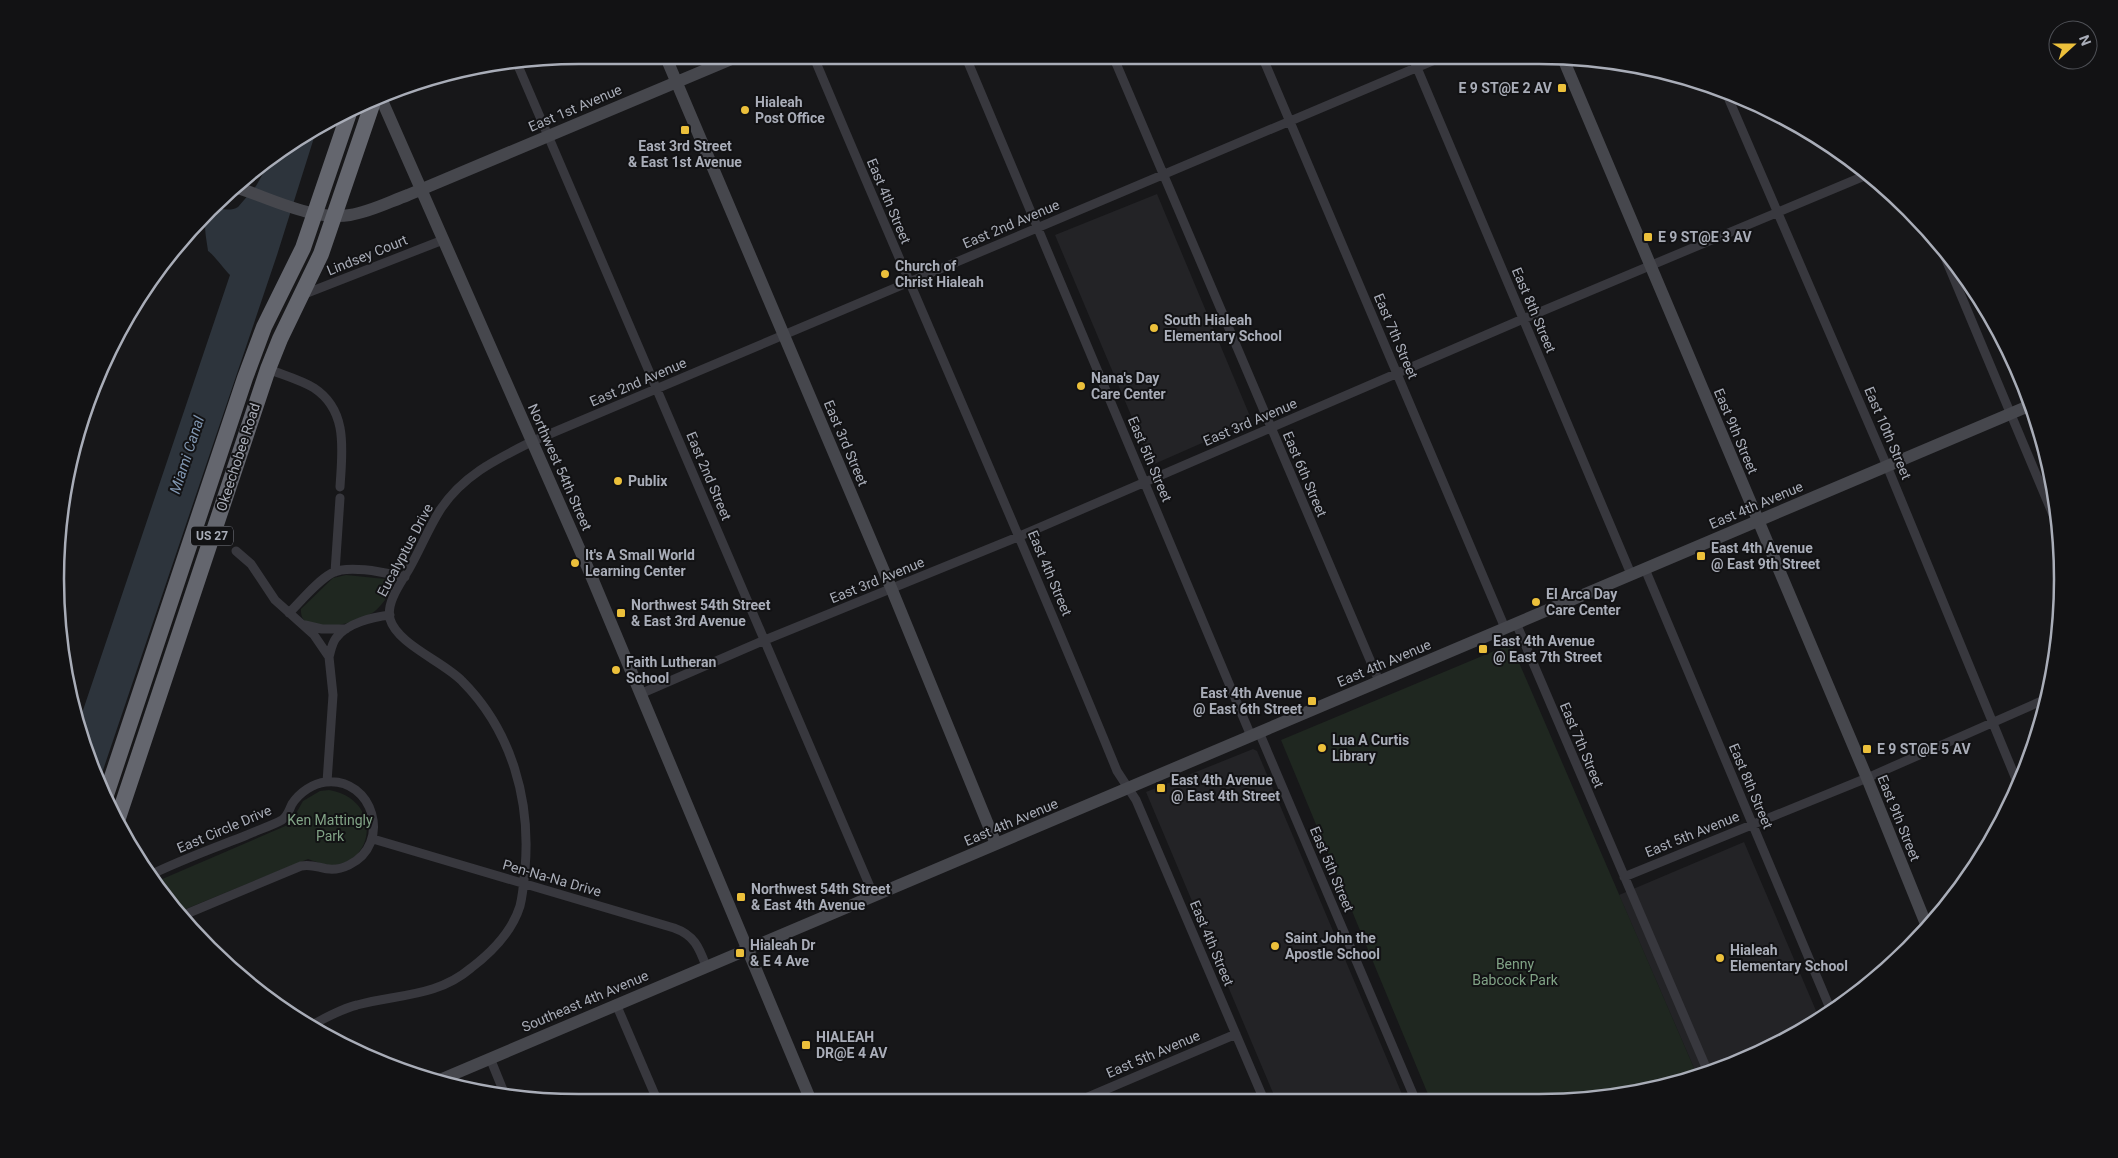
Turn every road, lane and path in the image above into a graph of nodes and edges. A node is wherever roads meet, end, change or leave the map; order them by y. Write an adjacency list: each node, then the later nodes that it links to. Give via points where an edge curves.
1 (670, 64): 12 (main road, East 3rd Street)
2 (719, 64): 12 (main road, East 1st Avenue)
3 (817, 64): 30 (street, East 4th Street)
4 (969, 64): 26 (street, East 5th Street)
5 (1116, 64): 19 (street, East 6th Street)
6 (1265, 64): 17 (street, East 7th Street)
7 (1416, 64): 10 (street, East 8th Street)
8 (1424, 64): 10 (street, East 2nd Avenue)
9 (1566, 65): 29 (main road, East 9th Street)
10 (1417, 67): 17 (street, East 2nd Avenue); 32 (street, East 8th Street)
11 (519, 68): 18 (street, East 2nd Street)
12 (677, 81): 18 (main road, East 1st Avenue); 33 (main road, East 3rd Street)
13 (1729, 100): 23 (street, East 10th Street)
14 (383, 103): 22 (main road, Northwest 54th Street)
15 (371, 108): 25 (highway, Okeechobee Road / US 27)
16 (347, 119): 24 (highway, Okeechobee Road / US 27)
17 (1290, 122): 19 (street, East 2nd Avenue); 35 (street, East 7th Street)
18 (548, 136): 22 (main road, East 1st Avenue); 36 (street, East 2nd Street)
19 (1163, 174): 26 (street, East 2nd Avenue); 39 (street, East 6th Street)
20 (1861, 177): 23 (street, East 3rd Avenue)
21 (242, 189): 24 (main road, East 1st Avenue)
22 (421, 190): 25 (main road, East 1st Avenue, via 356,214); 27 (main road, Northwest 54th Street)
23 (1778, 212): 29 (street, East 3rd Avenue); 41 (street, East 10th Street)
24 (316, 213): 25 (main road, East 1st Avenue); 69 (highway, Okeechobee Road / US 27, via 303,248 264,327 245,378)
25 (335, 215): 31 (highway, Okeechobee Road / US 27)
26 (1038, 228): 30 (street, East 2nd Avenue); 42 (street, East 5th Street)
27 (444, 240): 31 (street, Lindsey Court); 40 (main road, Northwest 54th Street)
28 (1948, 265): 38 (street)
29 (1650, 266): 32 (street, East 3rd Avenue); 46 (main road, East 9th Street)
30 (909, 283): 33 (street, East 2nd Avenue); 47 (street, East 4th Street)
31 (301, 296): 34 (highway, Okeechobee Road / US 27)
32 (1523, 319): 35 (street, East 3rd Avenue); 51 (street, East 8th Street)
33 (783, 336): 36 (street, East 2nd Avenue); 53 (main road, East 3rd Street)
34 (268, 369): 43 (street, via 313,388 332,408 343,437); 71 (highway, Okeechobee Road / US 27)
35 (1397, 374): 39 (street, East 3rd Avenue); 57 (street, East 7th Street)
36 (657, 389): 40 (street, East 2nd Avenue); 59 (street, East 2nd Street)
37 (2025, 407): 38 (main road, East 4th Avenue)
38 (2009, 414): 41 (main road, East 4th Avenue); 45 (street)
39 (1271, 428): 42 (street, East 3rd Avenue); 61 (street, East 6th Street)
40 (533, 441): 52 (street, Eucalyptus Drive, via 492,461 457,489 440,511); 62 (main road, Northwest 54th Street)
41 (1887, 466): 46 (main road, East 4th Avenue); 64 (street, East 10th Street)
42 (1144, 483): 47 (street, East 3rd Avenue); 65 (street, East 5th Street)
43 (340, 487)
44 (340, 498): 50 (street)
45 (2049, 506)
46 (1757, 521): 49 (main road, East 4th Avenue); 67 (main road, East 9th Street)
47 (1020, 536): 53 (street, East 3rd Avenue); 70 (street, East 4th Street)
48 (236, 552): 54 (street, Eucalyptus Drive, via 251,564 275,600)
49 (1645, 568): 51 (main road, East 4th Avenue); 72 (street, East 8th Street)
50 (335, 572): 52 (street, via 352,569); 54 (street)
51 (1631, 574): 57 (main road, East 4th Avenue)
52 (405, 577): 55 (street, Eucalyptus Drive, via 391,603)
53 (892, 590): 59 (street, East 3rd Avenue); 74 (main road, East 3rd Street)
54 (289, 613): 56 (street, Eucalyptus Drive)
55 (390, 615): 58 (street, Eucalyptus Drive); 77 (street, via 404,638 462,681 501,734 517,775 525,808)
56 (302, 624): 58 (street, Eucalyptus Drive, via 322,629); 60 (street, Eucalyptus Drive)
57 (1510, 626): 61 (main road, East 4th Avenue); 76 (street, East 7th Street)
58 (348, 629): 60 (street, Eucalyptus Drive, via 334,640)
59 (765, 640): 62 (street, East 3rd Avenue); 78 (street, East 2nd Street)
60 (329, 657): 68 (street, via 333,696)
61 (1379, 681): 65 (main road, East 4th Avenue)
62 (640, 694): 81 (main road, Northwest 54th Street)
63 (2039, 703): 64 (street, East 5th Avenue)
64 (1993, 723): 66 (street, East 10th Street); 67 (street, East 5th Avenue)
65 (1255, 734): 70 (main road, East 4th Avenue); 95 (street, East 5th Street)
66 (2015, 776)
67 (1867, 778): 72 (street, East 5th Avenue); 80 (main road, East 9th Street)
68 (327, 782): 73 (street, via 349,786 364,799 374,821); 75 (street, East Circle Drive, via 302,793 278,822)
69 (108, 788)
70 (1127, 788): 74 (main road, East 4th Avenue); 86 (street, East 4th Street, via 1136,800)
71 (120, 812)
72 (1752, 825): 76 (street, East 5th Avenue); 84 (street, East 8th Street)
73 (373, 839): 77 (street, Pen-Na-Na Drive); 79 (street, via 366,852 347,866 329,870 307,864)
74 (996, 844): 78 (main road, East 4th Avenue)
75 (156, 873)
76 (1624, 877): 88 (street, East 7th Street)
77 (524, 885): 82 (street, Pen-Na-Na Drive, via 680,930 695,940); 85 (street, via 520,906 505,934 480,961 452,982 418,994 349,1007)
78 (874, 896): 81 (main road, East 4th Avenue)
79 (187, 914)
80 (1925, 920)
81 (748, 948): 82 (main road, Southeast 4th Avenue); 92 (main road, Northwest 54th Street)
82 (706, 966): 83 (main road, Southeast 4th Avenue)
83 (616, 1004): 87 (main road, Southeast 4th Avenue); 91 (street)
84 (1828, 1005)
85 (317, 1023)
86 (1236, 1034): 93 (street, East 5th Avenue); 94 (street, East 4th Street)
87 (490, 1058): 89 (main road, Southeast 4th Avenue); 90 (street)
88 (1706, 1067)
89 (446, 1077)
90 (503, 1088)
91 (655, 1094)
92 (808, 1094)
93 (1095, 1094)
94 (1261, 1094)
95 (1413, 1094)

